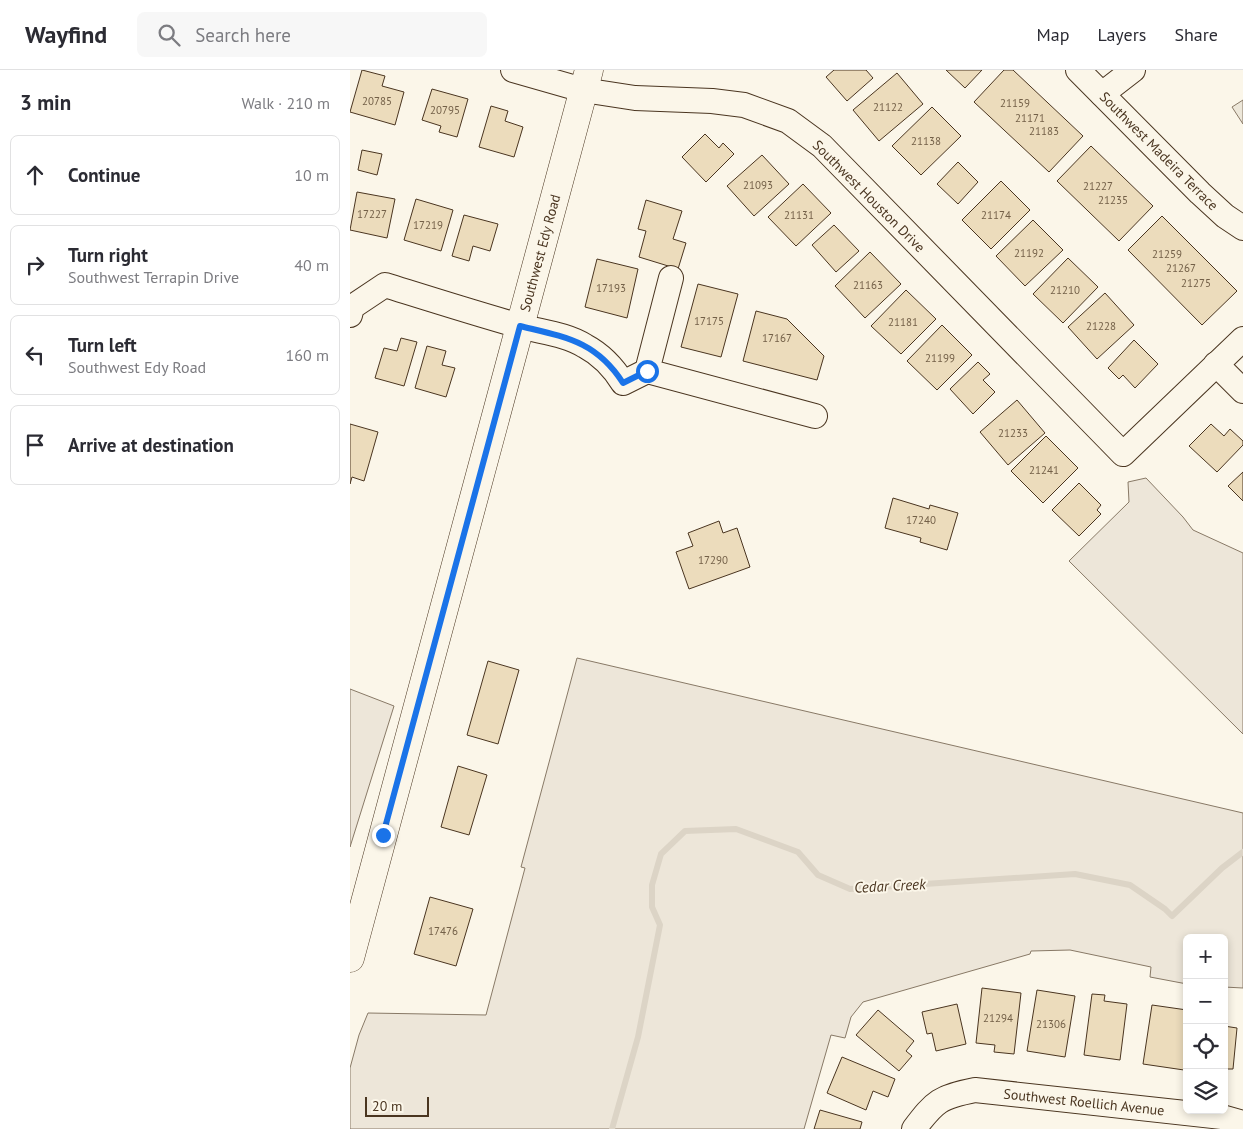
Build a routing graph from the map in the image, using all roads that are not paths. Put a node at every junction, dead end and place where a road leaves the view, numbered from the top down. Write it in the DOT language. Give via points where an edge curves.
graph roads {
  1 [pos="512,70"];
  2 [pos="1078,70"];
  3 [pos="1133,70"];
  4 [pos="586,80"];
  5 [pos="1102,94"];
  6 [pos="1243,228"];
  7 [pos="671,278"];
  8 [pos="350,315"];
  9 [pos="520,326"];
  10 [pos="1243,339"];
  11 [pos="1216,364"];
  12 [pos="647,371"];
  13 [pos="1243,391"];
  14 [pos="815,416"];
  15 [pos="350,958"];
  16 [pos="1243,1123"];
  17 [pos="914,1129"];
  1 -- 4 [label="street, Southwest Houston Drive"];
  2 -- 5 [label="street, Southwest Madeira Terrace"];
  3 -- 5 [label="street"];
  4 -- 9 [label="main road, Southwest Edy Road"];
  4 -- 11 [label="street, Southwest Houston Drive" via="636,98 744,105 788,121 822,146 1124,454"];
  5 -- 6 [label="street, Southwest Madeira Terrace" via="1200,193"];
  7 -- 12 [label="street"];
  8 -- 9 [label="street" via="352,307 385,285"];
  9 -- 12 [label="street" via="584,345 605,359 623,383"];
  9 -- 15 [label="main road, Southwest Edy Road"];
  10 -- 11 [label="street"];
  11 -- 13 [label="street"];
  12 -- 14 [label="street"];
  16 -- 17 [label="street, Southwest Roellich Avenue" via="1222,1117 975,1090 949,1095 929,1108"];
}
